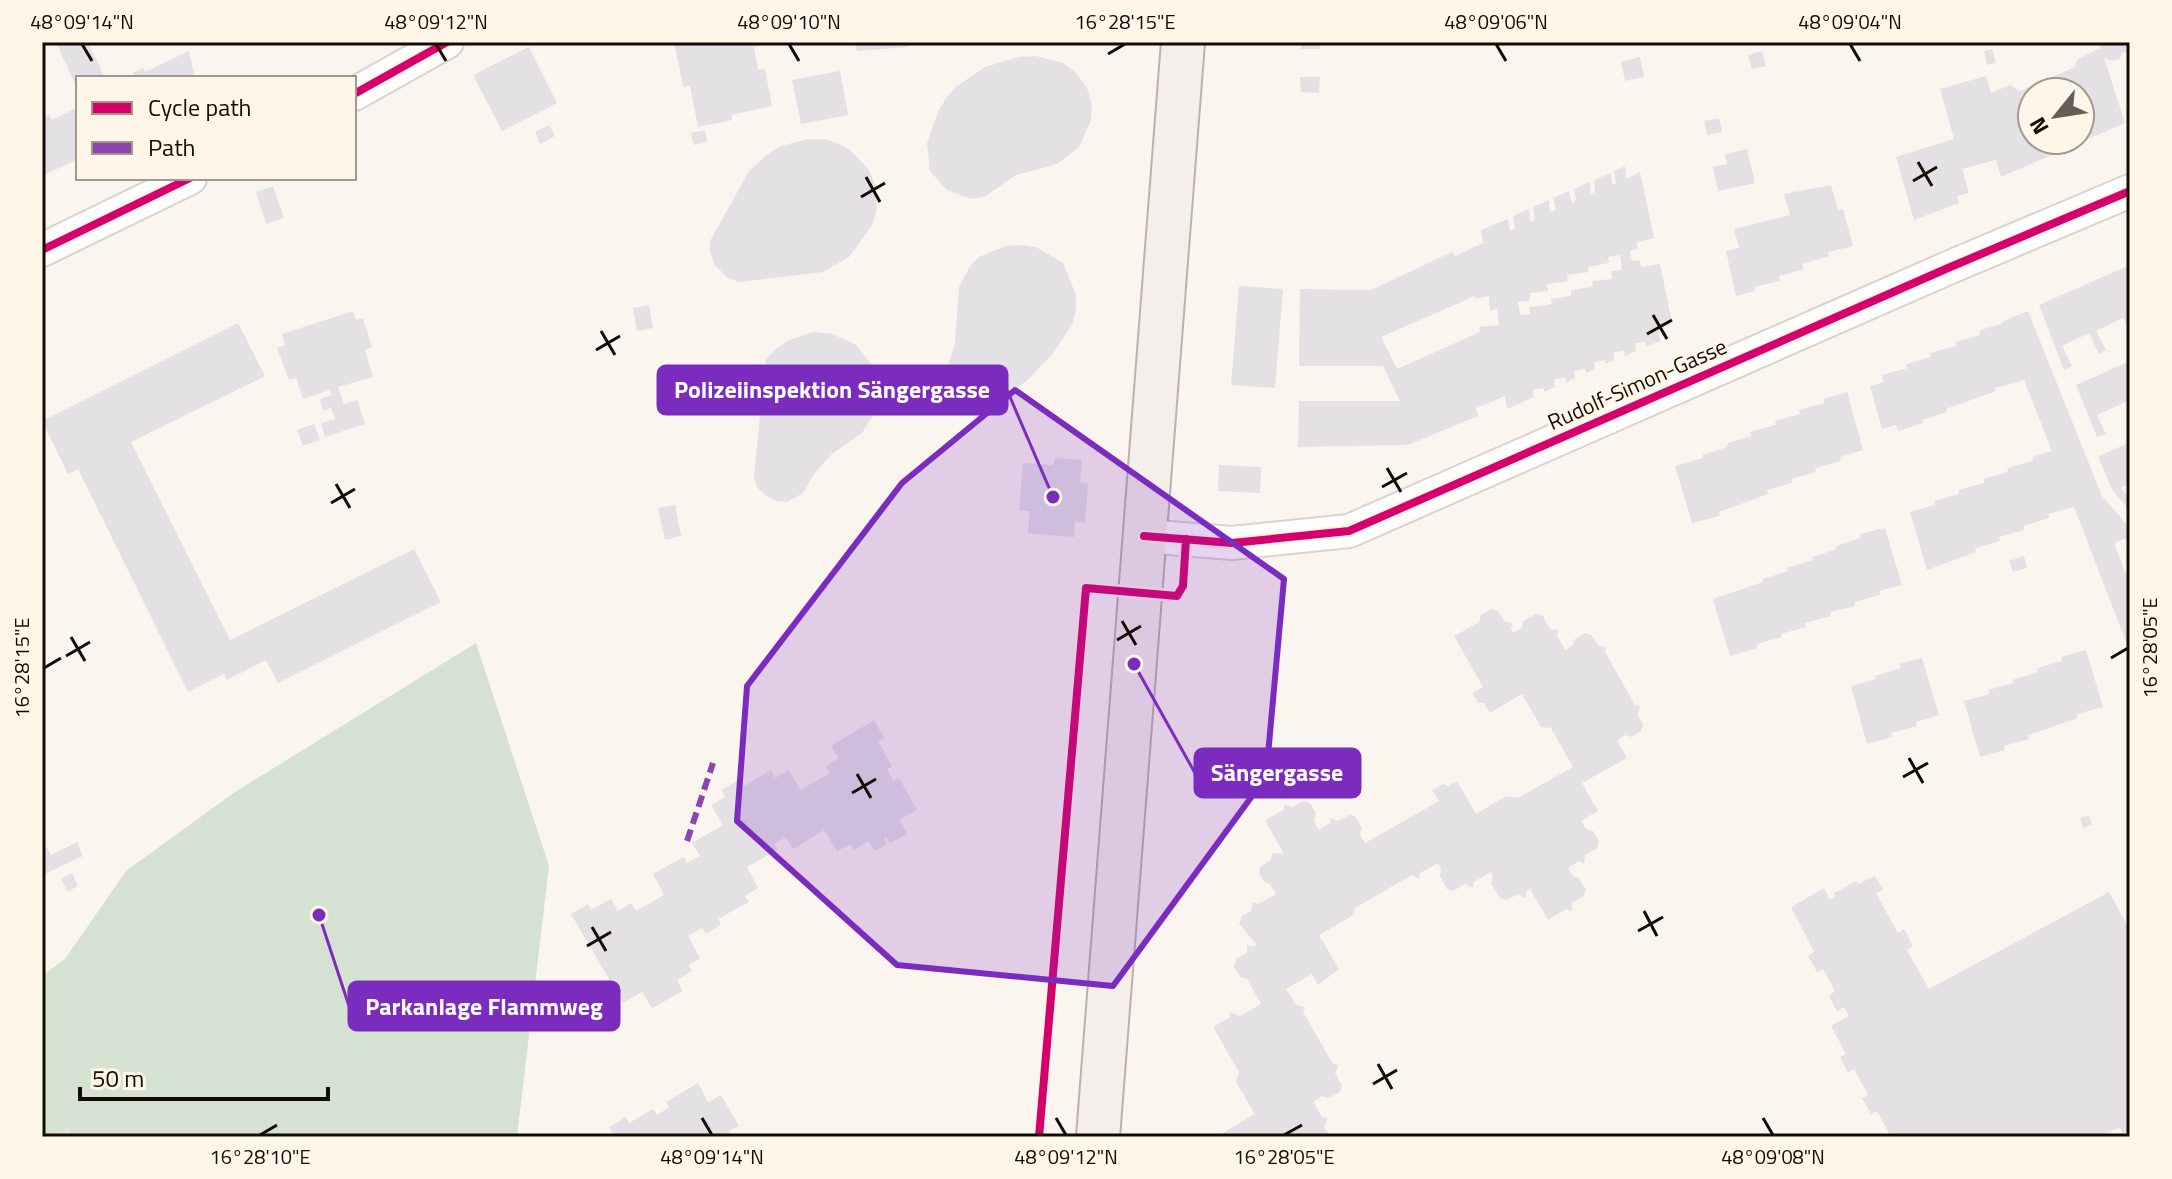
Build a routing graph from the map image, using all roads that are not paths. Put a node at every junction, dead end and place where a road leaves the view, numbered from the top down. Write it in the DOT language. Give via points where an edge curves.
graph roads {
  1 [pos="1183,42"];
  2 [pos="443,44"];
  3 [pos="356,93"];
  4 [pos="186,180"];
  5 [pos="2130,191"];
  6 [pos="42,250"];
  7 [pos="1144,536"];
  8 [pos="1098,1137"];
  1 -- 7 [label="main road"];
  2 -- 3 [label="street"];
  4 -- 6 [label="street"];
  5 -- 7 [label="street, Rudolf-Simon-Gasse" via="1349,531 1232,543"];
  7 -- 8 [label="main road"];
}
